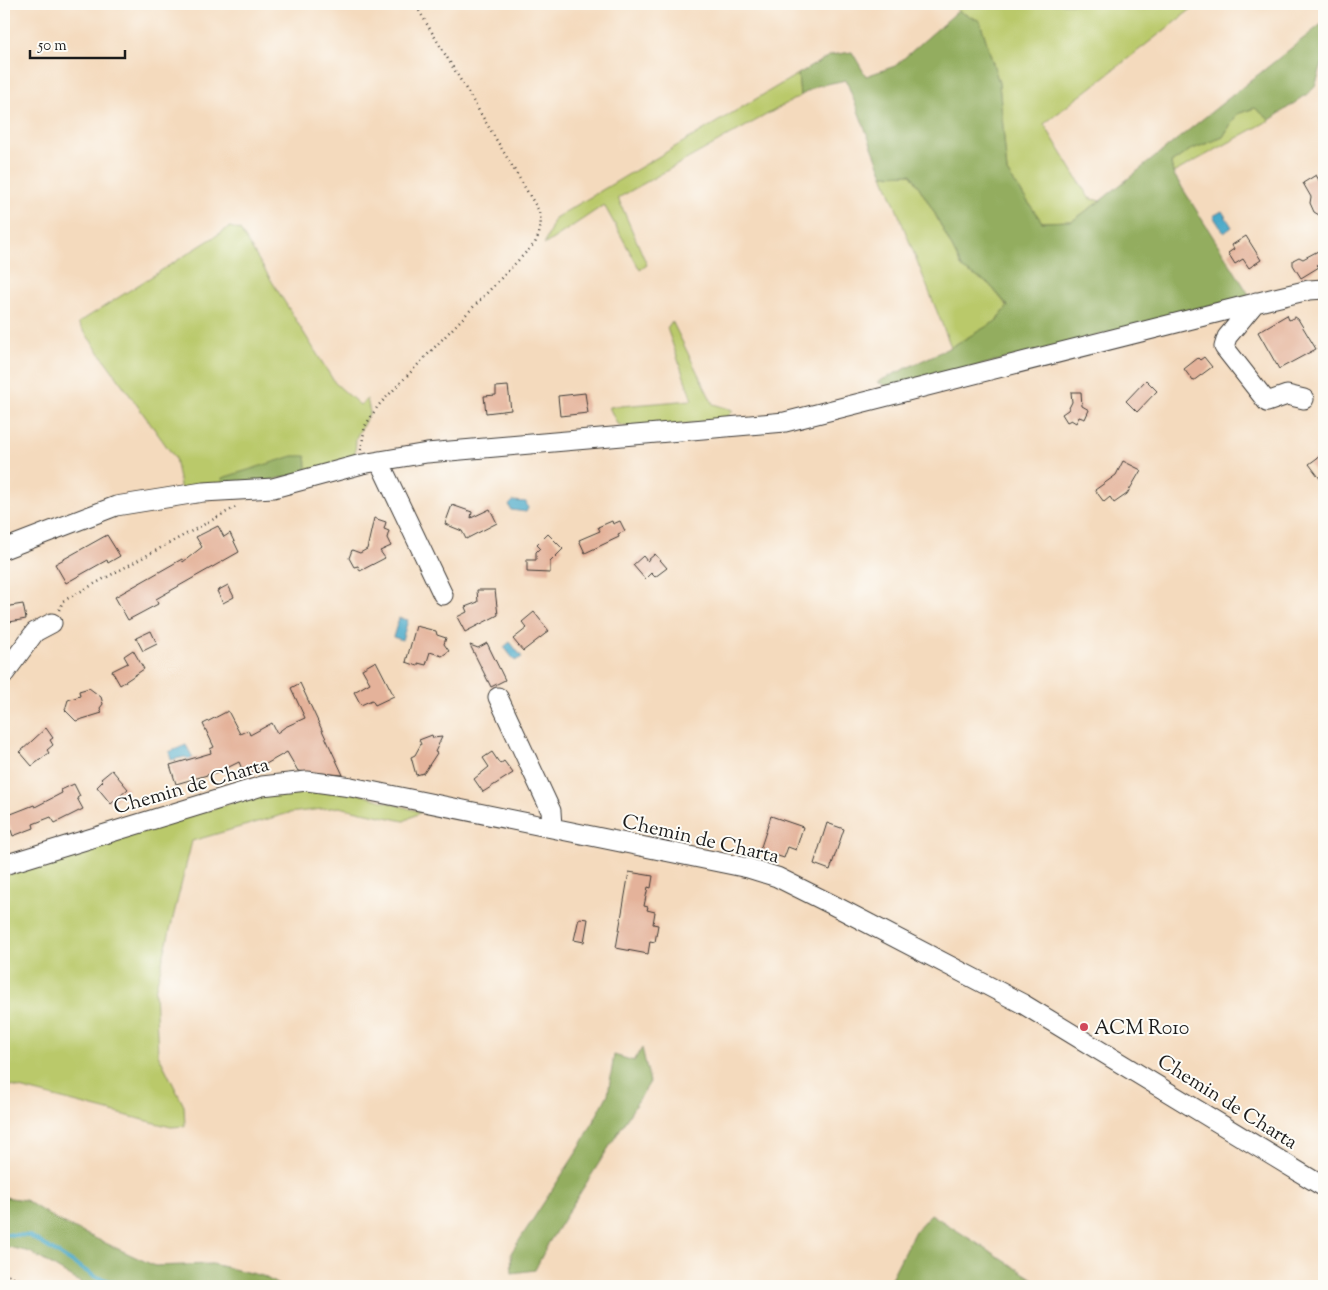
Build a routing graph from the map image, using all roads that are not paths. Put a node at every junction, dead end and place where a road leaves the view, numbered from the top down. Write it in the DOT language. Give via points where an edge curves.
graph roads {
  1 [pos="1324,290"];
  2 [pos="1256,302"];
  3 [pos="1304,399"];
  4 [pos="370,462"];
  5 [pos="4,549"];
  6 [pos="443,595"];
  7 [pos="52,623"];
  8 [pos="4,674"];
  9 [pos="498,697"];
  10 [pos="552,827"];
  11 [pos="4,865"];
  12 [pos="1324,1187"];
  1 -- 2 [label="street" via="1309,290"];
  2 -- 3 [label="street" via="1227,337 1224,347 1267,402 1287,395"];
  2 -- 4 [label="street" via="784,422 427,453"];
  4 -- 5 [label="street" via="273,488 203,492 116,506"];
  4 -- 6 [label="street"];
  7 -- 8 [label="street" via="35,632"];
  9 -- 10 [label="street" via="551,811"];
  10 -- 11 [label="street, Chemin de Charta" via="351,787 292,781 262,786"];
  10 -- 12 [label="street, Chemin de Charta" via="727,863 777,877 1031,1008"];
}
